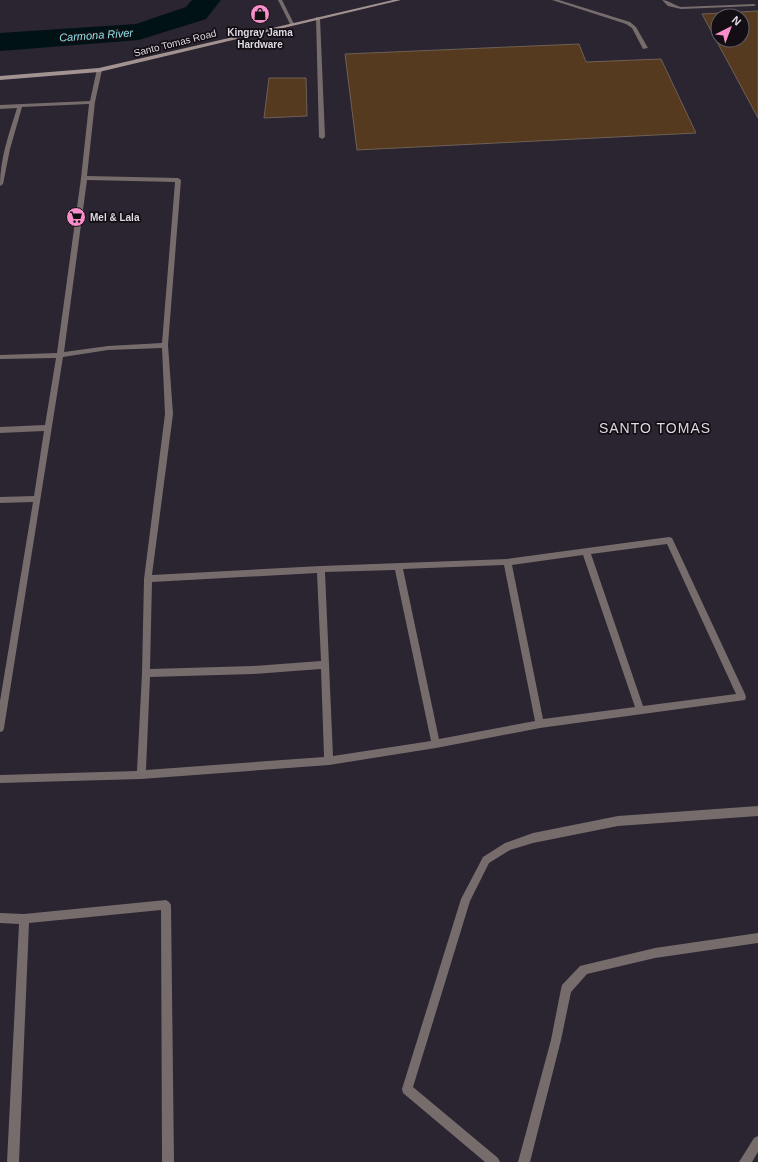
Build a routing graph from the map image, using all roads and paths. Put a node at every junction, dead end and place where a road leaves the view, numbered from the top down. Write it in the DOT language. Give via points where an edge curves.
graph roads {
  1 [pos="280,0"];
  2 [pos="399,0"];
  3 [pos="554,0"];
  4 [pos="664,0"];
  5 [pos="381,2"];
  6 [pos="754,5"];
  7 [pos="318,18"];
  8 [pos="292,24"];
  9 [pos="645,48"];
  10 [pos="99,70"];
  11 [pos="0,78"];
  12 [pos="92,102"];
  13 [pos="20,106"];
  14 [pos="0,107"];
  15 [pos="322,137"];
  16 [pos="0,149"];
  17 [pos="8,149"];
  18 [pos="84,178"];
  19 [pos="0,184"];
  20 [pos="165,345"];
  21 [pos="60,355"];
  22 [pos="0,357"];
  23 [pos="48,428"];
  24 [pos="0,430"];
  25 [pos="36,499"];
  26 [pos="0,500"];
  27 [pos="586,552"];
  28 [pos="507,562"];
  29 [pos="398,566"];
  30 [pos="321,569"];
  31 [pos="148,579"];
  32 [pos="324,665"];
  33 [pos="146,673"];
  34 [pos="640,710"];
  35 [pos="540,724"];
  36 [pos="0,728"];
  37 [pos="436,744"];
  38 [pos="329,760"];
  39 [pos="141,775"];
  40 [pos="0,779"];
  41 [pos="758,811"];
  42 [pos="0,918"];
  43 [pos="24,919"];
  44 [pos="758,938"];
  45 [pos="758,1142"];
  46 [pos="13,1162"];
  47 [pos="168,1162"];
  48 [pos="494,1162"];
  49 [pos="524,1162"];
  50 [pos="745,1162"];
  1 -- 8 [label="street"];
  2 -- 5 [label="street, Santo Tomas Road"];
  3 -- 9 [label="street" via="634,26"];
  4 -- 6 [label="street" via="681,8"];
  5 -- 7 [label="street, Santo Tomas Road"];
  7 -- 8 [label="street, Santo Tomas Road"];
  7 -- 15 [label="street"];
  8 -- 10 [label="street, Santo Tomas Road"];
  10 -- 11 [label="street, Santo Tomas Road"];
  10 -- 12 [label="street"];
  12 -- 13 [label="street"];
  12 -- 18 [label="street"];
  13 -- 14 [label="street"];
  13 -- 17 [label="street"];
  16 -- 17 [label="street"];
  17 -- 19 [label="street"];
  18 -- 20 [label="street" via="178,180"];
  18 -- 21 [label="street"];
  20 -- 21 [label="street"];
  20 -- 31 [label="street" via="169,414"];
  21 -- 22 [label="street"];
  21 -- 23 [label="street"];
  23 -- 24 [label="street"];
  23 -- 25 [label="street"];
  25 -- 26 [label="street"];
  25 -- 36 [label="street"];
  27 -- 28 [label="street"];
  27 -- 34 [label="street"];
  27 -- 34 [label="street" via="669,540 742,697"];
  28 -- 29 [label="street"];
  28 -- 35 [label="street"];
  29 -- 30 [label="street"];
  29 -- 37 [label="street"];
  30 -- 31 [label="street"];
  30 -- 32 [label="street"];
  31 -- 33 [label="street"];
  32 -- 33 [label="street"];
  32 -- 38 [label="street"];
  33 -- 39 [label="street"];
  34 -- 35 [label="street"];
  35 -- 37 [label="street"];
  37 -- 38 [label="street"];
  38 -- 39 [label="street"];
  39 -- 40 [label="street"];
  41 -- 48 [label="street" via="618,821 533,838 508,846 486,860 466,899 407,1089"];
  42 -- 43 [label="street"];
  43 -- 46 [label="street"];
  43 -- 47 [label="street" via="166,904"];
  44 -- 49 [label="street" via="655,953 584,970 566,989 556,1040"];
  45 -- 50 [label="street"];
}
